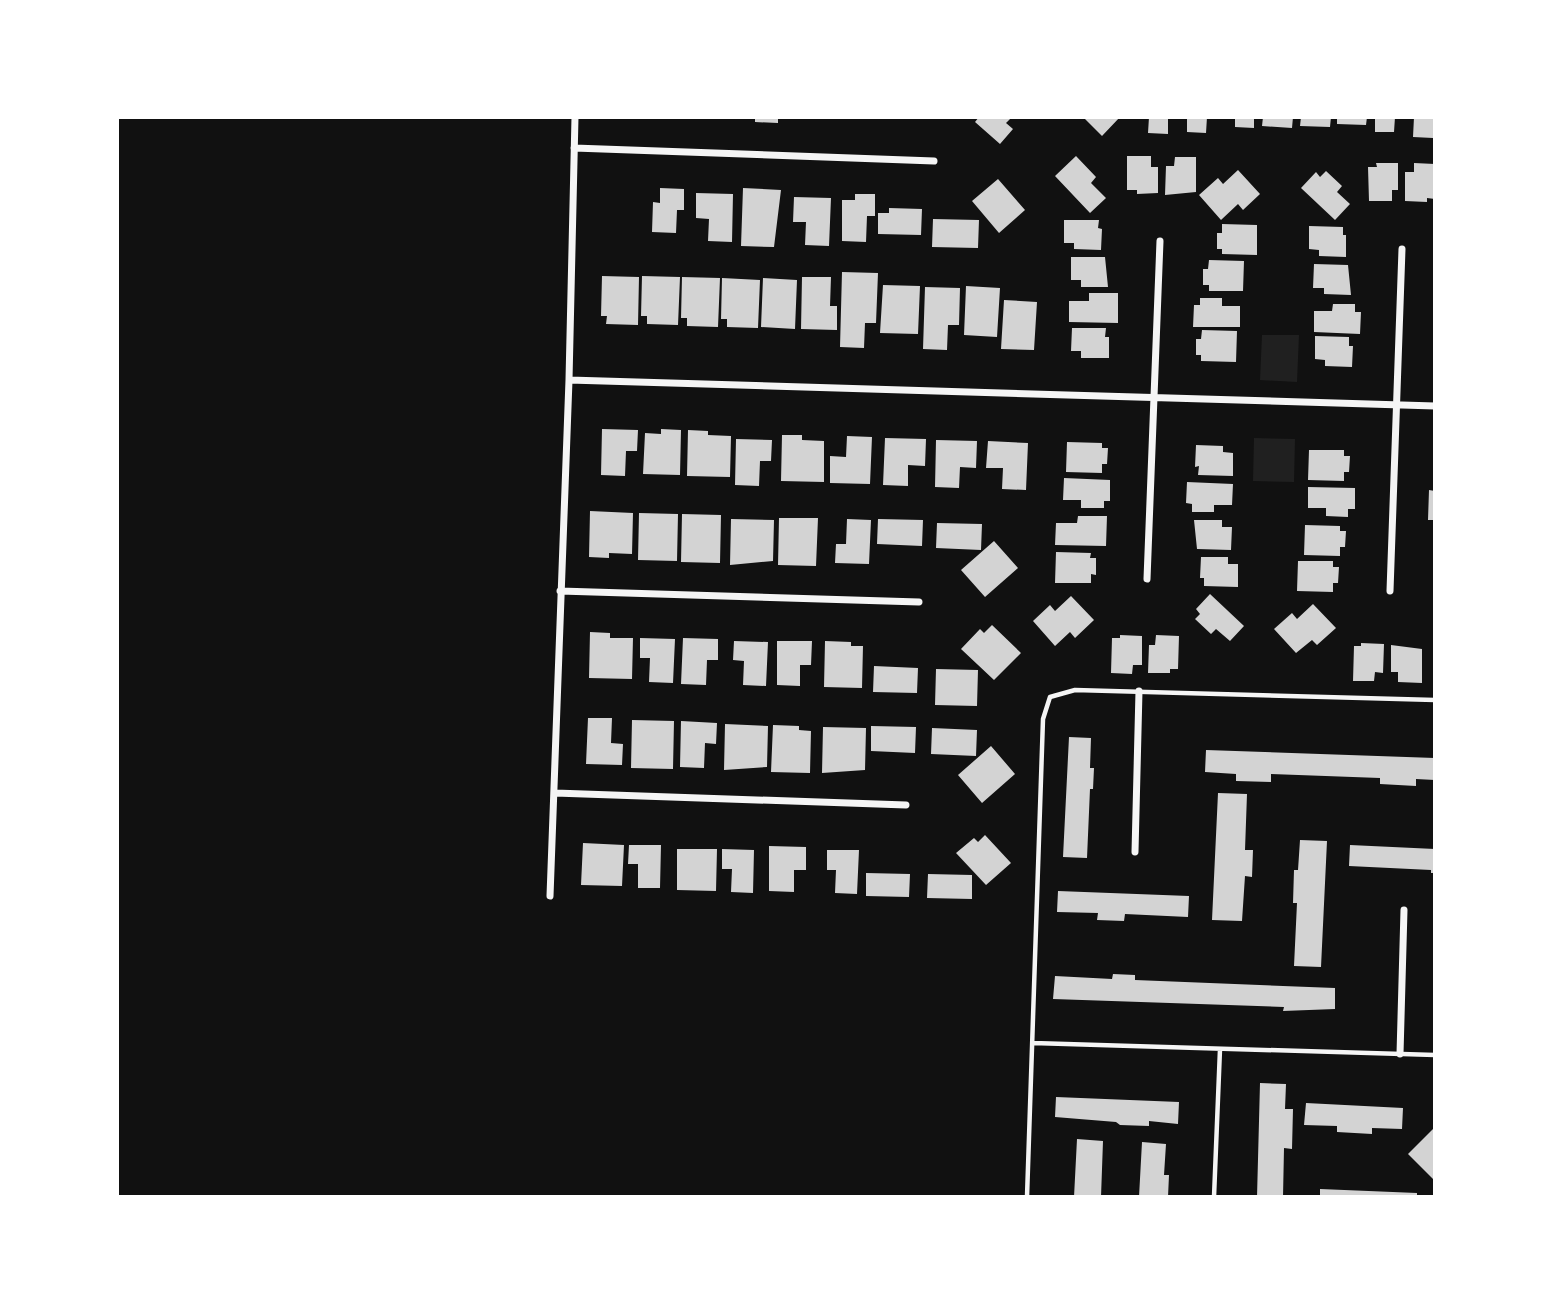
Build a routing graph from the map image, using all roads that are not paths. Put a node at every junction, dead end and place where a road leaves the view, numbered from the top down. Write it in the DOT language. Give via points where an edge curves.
graph roads {
  1 [pos="575,117"];
  2 [pos="574,148"];
  3 [pos="934,161"];
  4 [pos="1160,241"];
  5 [pos="1402,249"];
  6 [pos="569,380"];
  7 [pos="1154,398"];
  8 [pos="1396,405"];
  9 [pos="1435,406"];
  10 [pos="1147,579"];
  11 [pos="560,591"];
  12 [pos="1390,591"];
  13 [pos="919,602"];
  14 [pos="1139,691"];
  15 [pos="1435,700"];
  16 [pos="555,793"];
  17 [pos="906,805"];
  18 [pos="1135,852"];
  19 [pos="550,896"];
  20 [pos="1404,910"];
  21 [pos="1032,1043"];
  22 [pos="1220,1049"];
  23 [pos="1400,1054"];
  24 [pos="1435,1055"];
  25 [pos="1027,1197"];
  26 [pos="1214,1197"];
  1 -- 2 [label="street"];
  2 -- 3 [label="street"];
  2 -- 6 [label="street"];
  4 -- 7 [label="street"];
  5 -- 8 [label="street"];
  6 -- 7 [label="street"];
  6 -- 11 [label="street"];
  7 -- 8 [label="street"];
  7 -- 10 [label="street"];
  8 -- 9 [label="street"];
  8 -- 12 [label="street"];
  11 -- 13 [label="street"];
  11 -- 16 [label="street"];
  14 -- 15 [label="lane"];
  14 -- 18 [label="street"];
  14 -- 21 [label="lane" via="1075,690 1050,697 1043,719"];
  16 -- 17 [label="street"];
  16 -- 19 [label="street"];
  20 -- 23 [label="street"];
  21 -- 22 [label="lane"];
  21 -- 25 [label="lane"];
  22 -- 23 [label="lane"];
  22 -- 26 [label="lane"];
  23 -- 24 [label="lane"];
}
